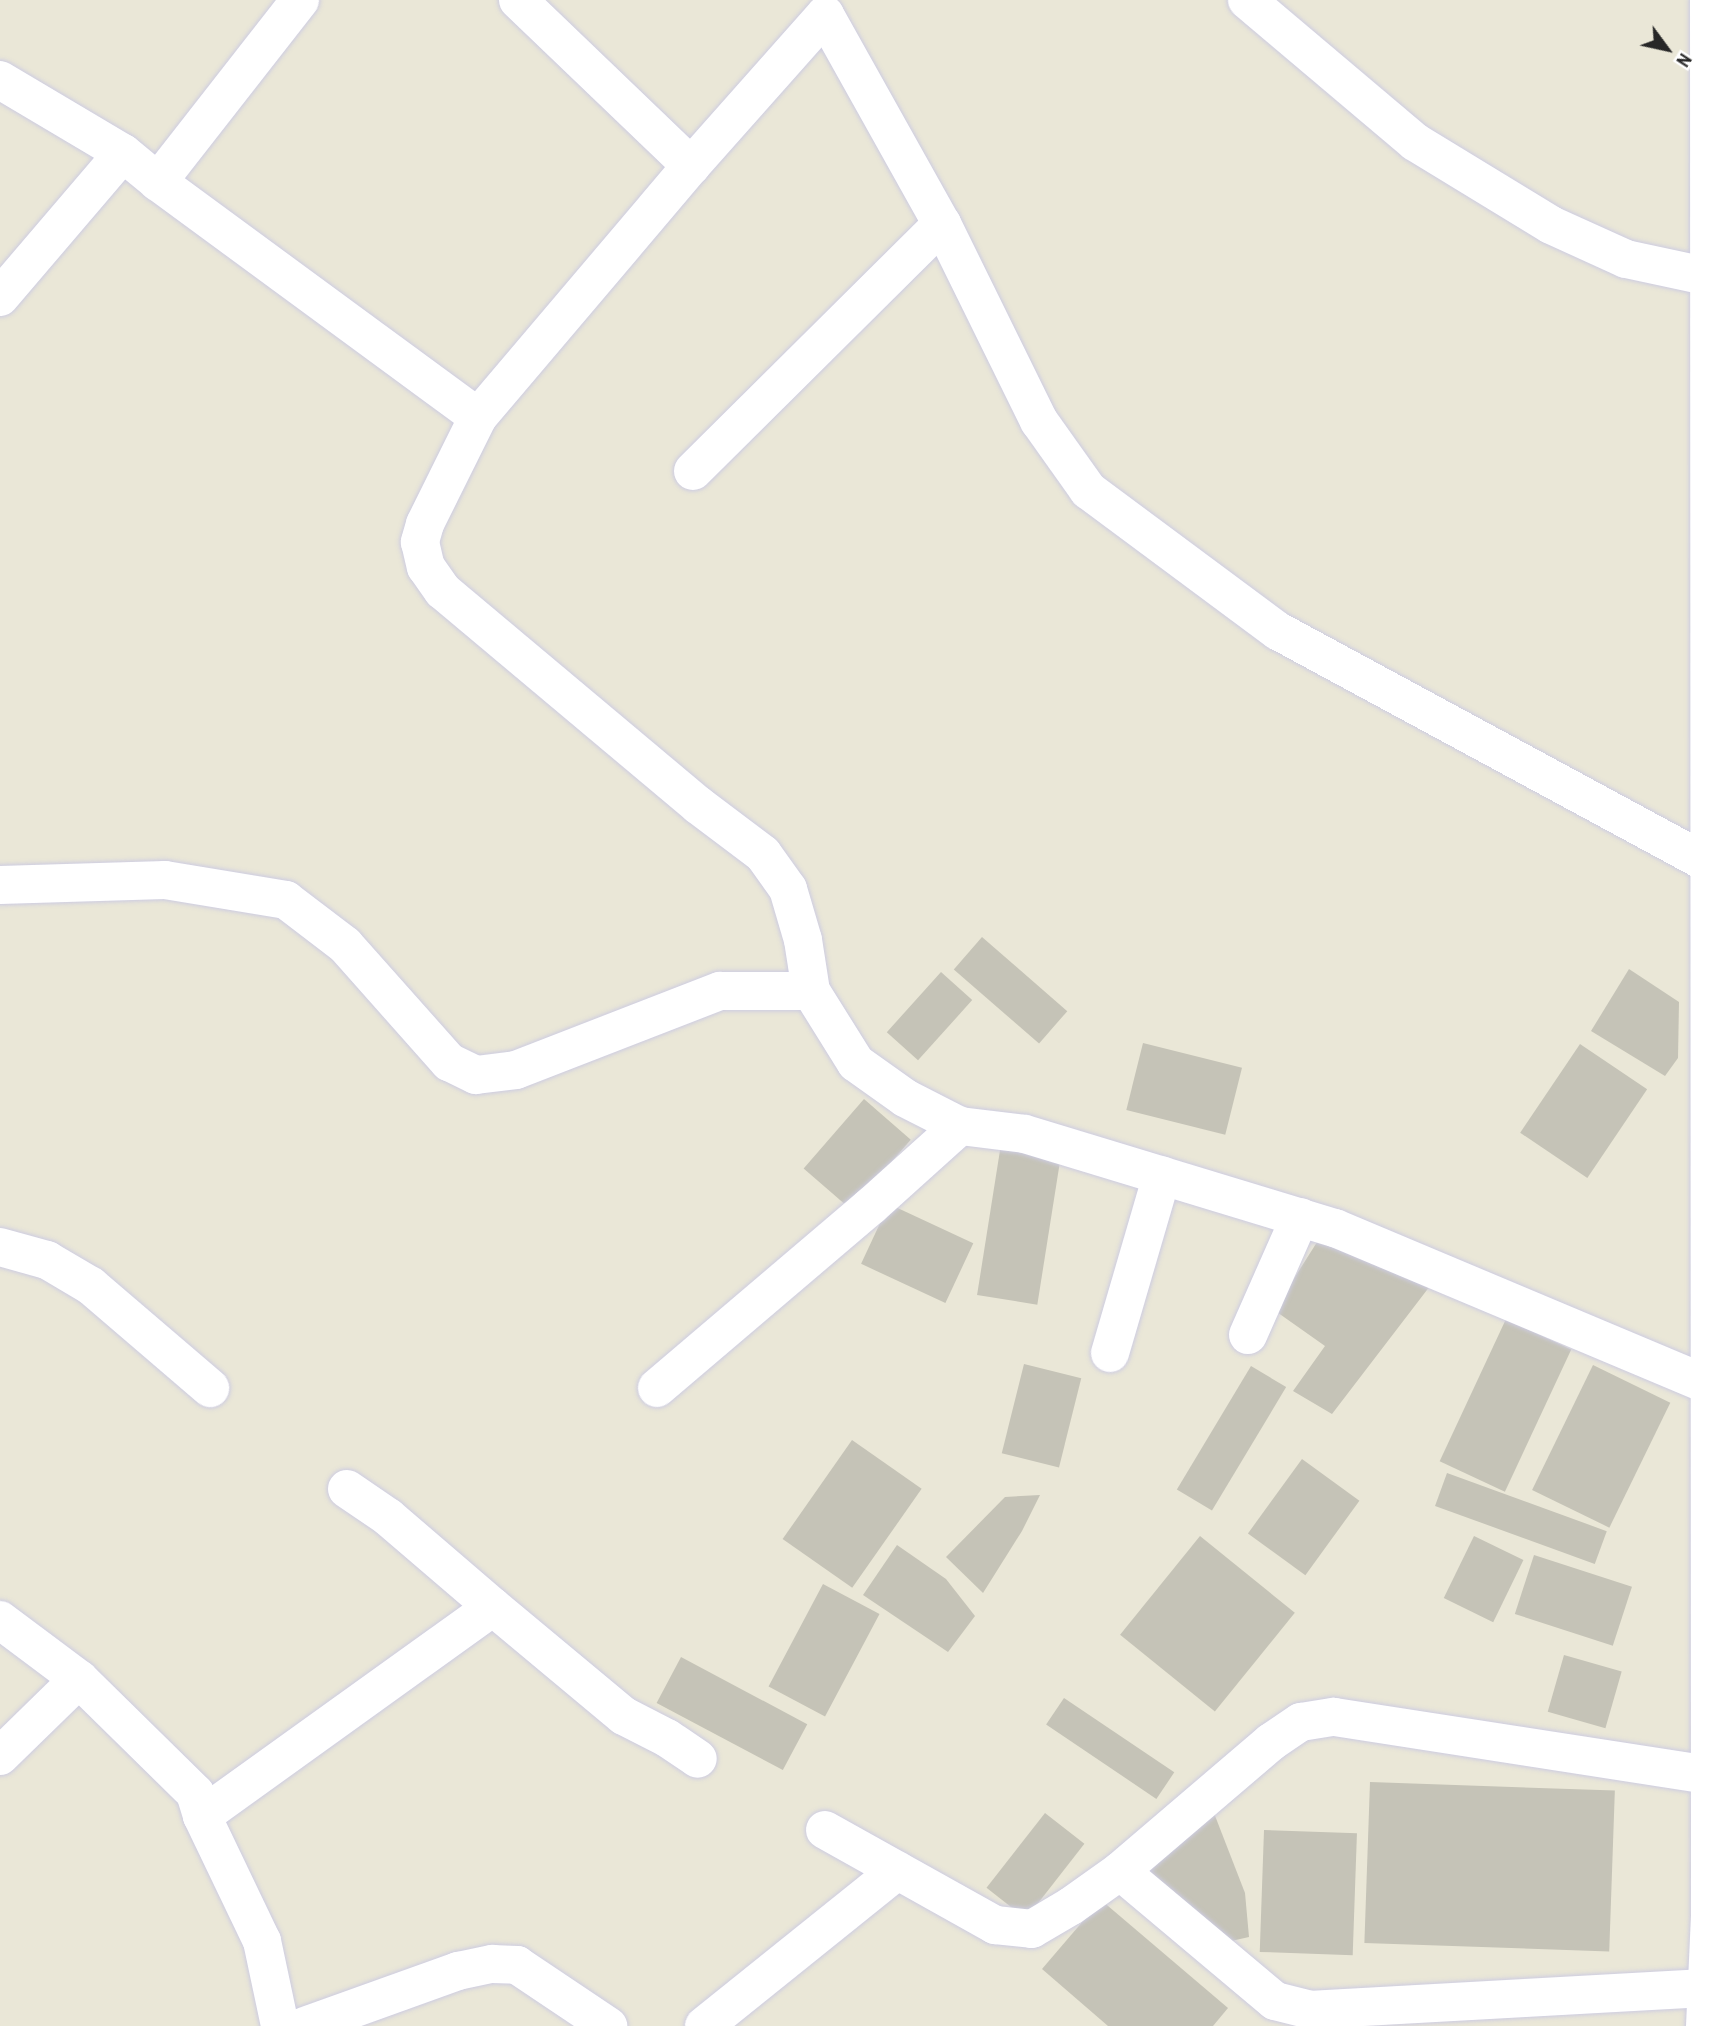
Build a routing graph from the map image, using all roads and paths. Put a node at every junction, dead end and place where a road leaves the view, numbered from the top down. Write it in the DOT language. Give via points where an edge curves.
graph roads {
  1 [pos="300,0"];
  2 [pos="518,0"];
  3 [pos="1247,0"];
  4 [pos="1709,0"];
  5 [pos="835,8"];
  6 [pos="0,80"];
  7 [pos="123,153"];
  8 [pos="691,166"];
  9 [pos="158,181"];
  10 [pos="942,224"];
  11 [pos="1710,277"];
  12 [pos="0,297"];
  13 [pos="478,417"];
  14 [pos="693,471"];
  15 [pos="1710,865"];
  16 [pos="0,885"];
  17 [pos="811,992"];
  18 [pos="960,1126"];
  19 [pos="1162,1175"];
  20 [pos="1300,1217"];
  21 [pos="0,1247"];
  22 [pos="1248,1335"];
  23 [pos="1110,1353"];
  24 [pos="1710,1386"];
  25 [pos="210,1388"];
  26 [pos="657,1388"];
  27 [pos="347,1489"];
  28 [pos="493,1607"];
  29 [pos="0,1620"];
  30 [pos="79,1679"];
  31 [pos="0,1756"];
  32 [pos="698,1759"];
  33 [pos="1709,1775"];
  34 [pos="202,1816"];
  35 [pos="825,1830"];
  36 [pos="897,1871"];
  37 [pos="1119,1871"];
  38 [pos="1708,1988"];
  39 [pos="280,2026"];
  40 [pos="305,2026"];
  41 [pos="608,2026"];
  42 [pos="704,2026"];
  43 [pos="1705,2026"];
  1 -- 9 [label="street"];
  2 -- 8 [label="street"];
  3 -- 11 [label="street" via="1415,142 1552,225 1626,258"];
  4 -- 11 [label="street"];
  5 -- 8 [label="street"];
  5 -- 10 [label="street"];
  6 -- 7 [label="street"];
  7 -- 9 [label="street"];
  7 -- 12 [label="street"];
  8 -- 13 [label="street"];
  9 -- 13 [label="street"];
  10 -- 14 [label="street"];
  10 -- 15 [label="street" via="1039,421 1088,491 1278,631"];
  11 -- 15 [label="street"];
  13 -- 17 [label="street" via="425,524 420,542 426,567 443,591 763,854 788,889 803,940"];
  15 -- 24 [label="street"];
  16 -- 17 [label="street" via="165,880 286,900 345,944 449,1062 476,1075 516,1070 720,991"];
  17 -- 18 [label="street" via="856,1063 905,1098"];
  18 -- 19 [label="street" via="1025,1134"];
  18 -- 26 [label="street"];
  19 -- 20 [label="street"];
  19 -- 23 [label="street"];
  20 -- 22 [label="street"];
  20 -- 24 [label="street" via="1443,1272"];
  21 -- 25 [label="street" via="47,1261 91,1286"];
  24 -- 33 [label="street"];
  27 -- 28 [label="street" via="388,1517"];
  28 -- 32 [label="street" via="624,1716"];
  28 -- 34 [label="street"];
  29 -- 30 [label="street"];
  30 -- 31 [label="street"];
  30 -- 34 [label="street" via="195,1793"];
  33 -- 37 [label="street" via="1334,1717 1301,1722 1271,1742"];
  33 -- 38 [label="street"];
  34 -- 39 [label="street" via="262,1941"];
  35 -- 36 [label="street"];
  36 -- 37 [label="street" via="995,1925 1032,1929"];
  36 -- 42 [label="street"];
  37 -- 38 [label="street" via="1275,2001 1310,2010"];
  38 -- 43 [label="street"];
  40 -- 41 [label="street" via="458,1971 492,1964 517,1965"];
}
